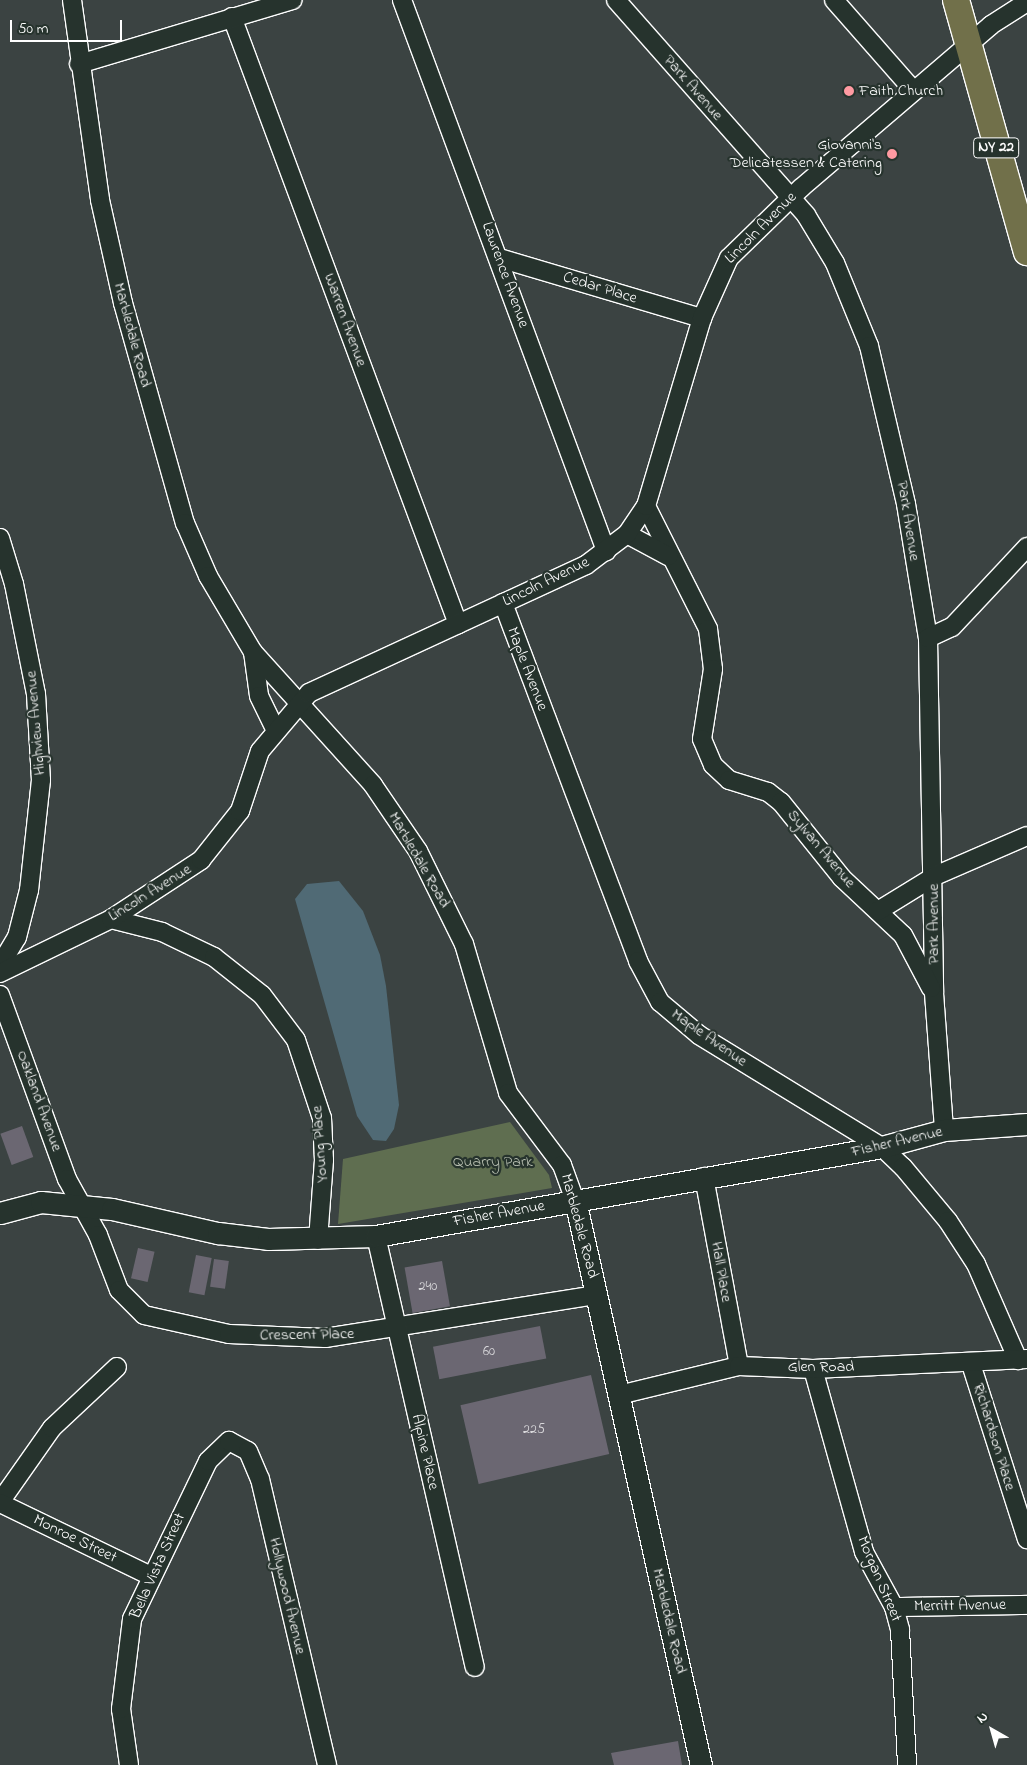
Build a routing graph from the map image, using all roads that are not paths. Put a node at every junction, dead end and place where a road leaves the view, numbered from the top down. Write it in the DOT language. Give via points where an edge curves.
graph roads {
  1 [pos="72,0"];
  2 [pos="293,0"];
  3 [pos="402,0"];
  4 [pos="616,0"];
  5 [pos="834,0"];
  6 [pos="956,0"];
  7 [pos="1027,2"];
  8 [pos="232,17"];
  9 [pos="968,44"];
  10 [pos="80,64"];
  11 [pos="914,91"];
  12 [pos="790,199"];
  13 [pos="1027,252"];
  14 [pos="499,258"];
  15 [pos="702,318"];
  16 [pos="646,506"];
  17 [pos="628,534"];
  18 [pos="0,538"];
  19 [pos="1027,547"];
  20 [pos="606,551"];
  21 [pos="668,556"];
  22 [pos="502,603"];
  23 [pos="458,624"];
  24 [pos="928,638"];
  25 [pos="253,652"];
  26 [pos="296,704"];
  27 [pos="275,729"];
  28 [pos="1027,836"];
  29 [pos="935,876"];
  30 [pos="878,911"];
  31 [pos="111,919"];
  32 [pos="0,965"];
  33 [pos="0,973"];
  34 [pos="934,993"];
  35 [pos="0,995"];
  36 [pos="1027,1124"];
  37 [pos="944,1130"];
  38 [pos="882,1147"];
  39 [pos="704,1177"];
  40 [pos="575,1200"];
  41 [pos="82,1206"];
  42 [pos="0,1213"];
  43 [pos="376,1236"];
  44 [pos="318,1240"];
  45 [pos="597,1295"];
  46 [pos="396,1330"];
  47 [pos="1022,1360"];
  48 [pos="971,1364"];
  49 [pos="739,1366"];
  50 [pos="117,1367"];
  51 [pos="812,1369"];
  52 [pos="619,1395"];
  53 [pos="229,1441"];
  54 [pos="0,1503"];
  55 [pos="1027,1539"];
  56 [pos="149,1575"];
  57 [pos="1027,1605"];
  58 [pos="894,1607"];
  59 [pos="475,1667"];
  60 [pos="129,1765"];
  61 [pos="327,1765"];
  62 [pos="701,1765"];
  63 [pos="907,1765"];
  1 -- 10 [label="street, Marbledale Road"];
  2 -- 8 [label="street"];
  3 -- 14 [label="street, Lawrence Avenue"];
  4 -- 12 [label="street, Park Avenue"];
  5 -- 11 [label="street"];
  6 -- 9 [label="main road, NY 22"];
  7 -- 9 [label="street, Lincoln Avenue"];
  8 -- 10 [label="street"];
  8 -- 23 [label="street, Warren Avenue"];
  9 -- 11 [label="street, Lincoln Avenue"];
  9 -- 13 [label="main road, NY 22"];
  10 -- 25 [label="street, Marbledale Road" via="110,252 166,458 196,551"];
  11 -- 12 [label="street, Lincoln Avenue"];
  12 -- 15 [label="street, Lincoln Avenue" via="729,258"];
  12 -- 24 [label="street, Park Avenue" via="827,248 869,346 901,478"];
  14 -- 15 [label="street, Cedar Place"];
  14 -- 20 [label="street, Lawrence Avenue"];
  15 -- 16 [label="street, Lincoln Avenue"];
  16 -- 17 [label="street, Lincoln Avenue"];
  16 -- 21 [label="street, Sylvan Avenue"];
  17 -- 20 [label="street, Lincoln Avenue"];
  17 -- 21 [label="street"];
  18 -- 32 [label="street, Highview Avenue" via="34,685 41,780 29,890 17,937"];
  19 -- 24 [label="street" via="952,627"];
  20 -- 22 [label="street, Lincoln Avenue" via="586,565"];
  21 -- 30 [label="street, Sylvan Avenue" via="702,613 713,650 712,686 702,739 712,765 729,780 768,792 781,802 842,878"];
  22 -- 23 [label="street, Lincoln Avenue"];
  22 -- 38 [label="street, Maple Avenue" via="638,961 660,1002 699,1035"];
  23 -- 26 [label="street, Lincoln Avenue" via="309,693"];
  24 -- 29 [label="street, Park Avenue"];
  25 -- 26 [label="street, Marbledale Road"];
  25 -- 27 [label="street, Marbledale Road" via="259,696"];
  26 -- 27 [label="street, Lincoln Avenue"];
  26 -- 40 [label="street, Marbledale Road" via="356,764 418,851 464,944 508,1093 562,1165"];
  27 -- 31 [label="street, Lincoln Avenue" via="260,751 240,811 220,840 178,878"];
  28 -- 29 [label="street"];
  29 -- 30 [label="street"];
  29 -- 34 [label="street, Park Avenue"];
  30 -- 34 [label="street, Sylvan Avenue" via="903,935"];
  31 -- 33 [label="street, Lincoln Avenue"];
  31 -- 44 [label="street, Young Place" via="162,932 214,957 262,995 296,1040 322,1118 324,1160"];
  34 -- 37 [label="street, Park Avenue"];
  35 -- 41 [label="street, Oakland Avenue" via="67,1179"];
  36 -- 37 [label="street, Fisher Avenue"];
  37 -- 38 [label="street, Fisher Avenue"];
  38 -- 39 [label="street, Fisher Avenue"];
  38 -- 47 [label="street, Maple Avenue" via="948,1221"];
  39 -- 40 [label="street, Fisher Avenue"];
  39 -- 49 [label="street, Hall Place"];
  40 -- 43 [label="street, Fisher Avenue"];
  40 -- 45 [label="street, Marbledale Road"];
  41 -- 42 [label="street, Fisher Avenue" via="41,1202"];
  41 -- 44 [label="street, Fisher Avenue" via="218,1233"];
  41 -- 46 [label="street, Crescent Place" via="119,1290 144,1315 228,1334 325,1338"];
  43 -- 44 [label="street, Fisher Avenue"];
  43 -- 46 [label="street, Alpine Place"];
  45 -- 46 [label="street, Crescent Place"];
  45 -- 52 [label="street, Marbledale Road"];
  46 -- 59 [label="street, Alpine Place"];
  47 -- 48 [label="street, Glen Road"];
  48 -- 51 [label="street, Glen Road"];
  48 -- 55 [label="street, Richardson Place"];
  49 -- 51 [label="street, Glen Road"];
  49 -- 52 [label="street, Glen Road"];
  50 -- 54 [label="street" via="52,1428"];
  51 -- 58 [label="street, Morgan Street" via="864,1552"];
  52 -- 62 [label="street, Marbledale Road"];
  53 -- 56 [label="street, Bella Vista Street" via="208,1461"];
  53 -- 61 [label="street, Hollywood Avenue" via="248,1451 260,1480"];
  54 -- 56 [label="street, Monroe Street"];
  56 -- 60 [label="street, Bella Vista Street" via="132,1619 124,1664 121,1709"];
  57 -- 58 [label="street, Merritt Avenue"];
  58 -- 63 [label="street, Morgan Street" via="900,1630"];
}
